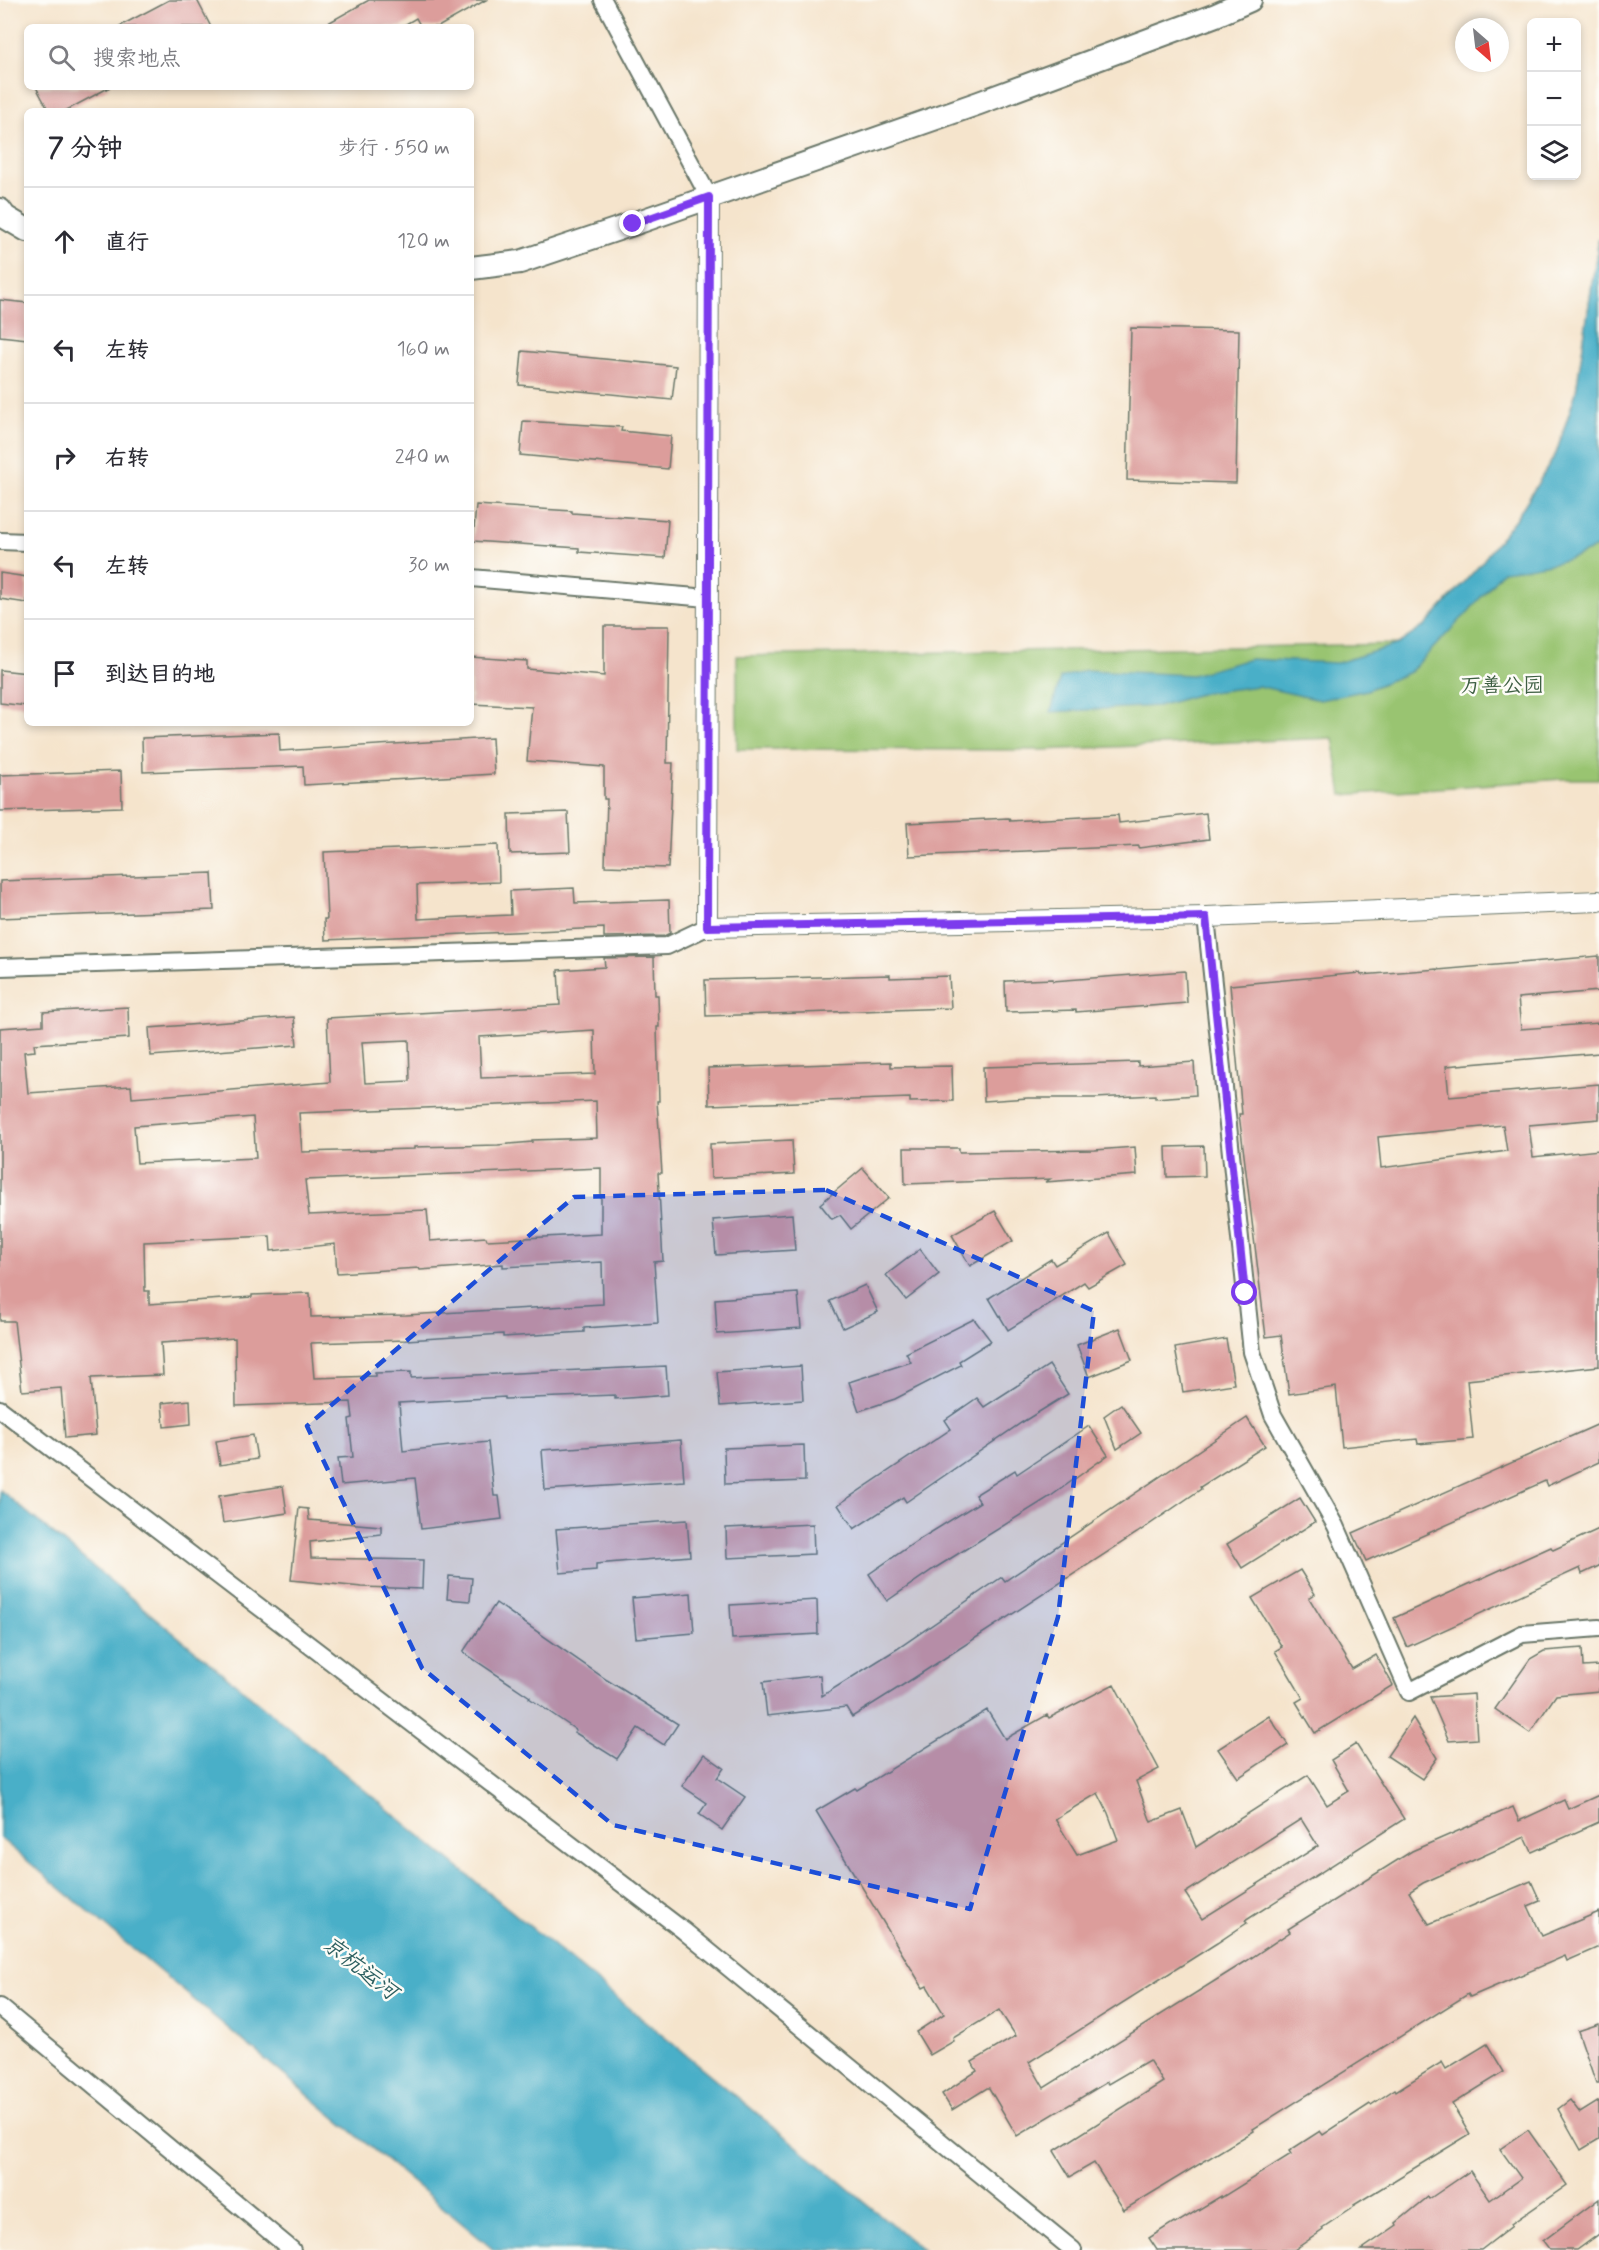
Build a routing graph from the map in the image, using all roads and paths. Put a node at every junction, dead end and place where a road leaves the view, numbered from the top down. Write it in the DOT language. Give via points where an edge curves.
graph roads {
  1 [pos="603,0"];
  2 [pos="1250,0"];
  3 [pos="709,197"];
  4 [pos="0,210"];
  5 [pos="24,228"];
  6 [pos="474,268"];
  7 [pos="0,541"];
  8 [pos="24,542"];
  9 [pos="474,578"];
  10 [pos="708,598"];
  11 [pos="1599,901"];
  12 [pos="1206,917"];
  13 [pos="707,927"];
  14 [pos="0,968"];
  15 [pos="0,1408"];
  16 [pos="1599,1628"];
  17 [pos="0,2007"];
  18 [pos="292,2250"];
  19 [pos="1073,2250"];
  1 -- 3 [label="street"];
  2 -- 3 [label="main road" via="989,99"];
  3 -- 6 [label="main road" via="520,262"];
  3 -- 10 [label="street"];
  4 -- 5 [label="main road"];
  7 -- 8 [label="street"];
  9 -- 10 [label="street"];
  10 -- 13 [label="street"];
  11 -- 12 [label="street"];
  12 -- 13 [label="street"];
  12 -- 16 [label="street" via="1252,1352 1273,1415 1336,1526 1409,1692 1522,1634"];
  13 -- 14 [label="street" via="667,946"];
  15 -- 19 [label="street" via="684,1931"];
  17 -- 18 [label="street"];
}
